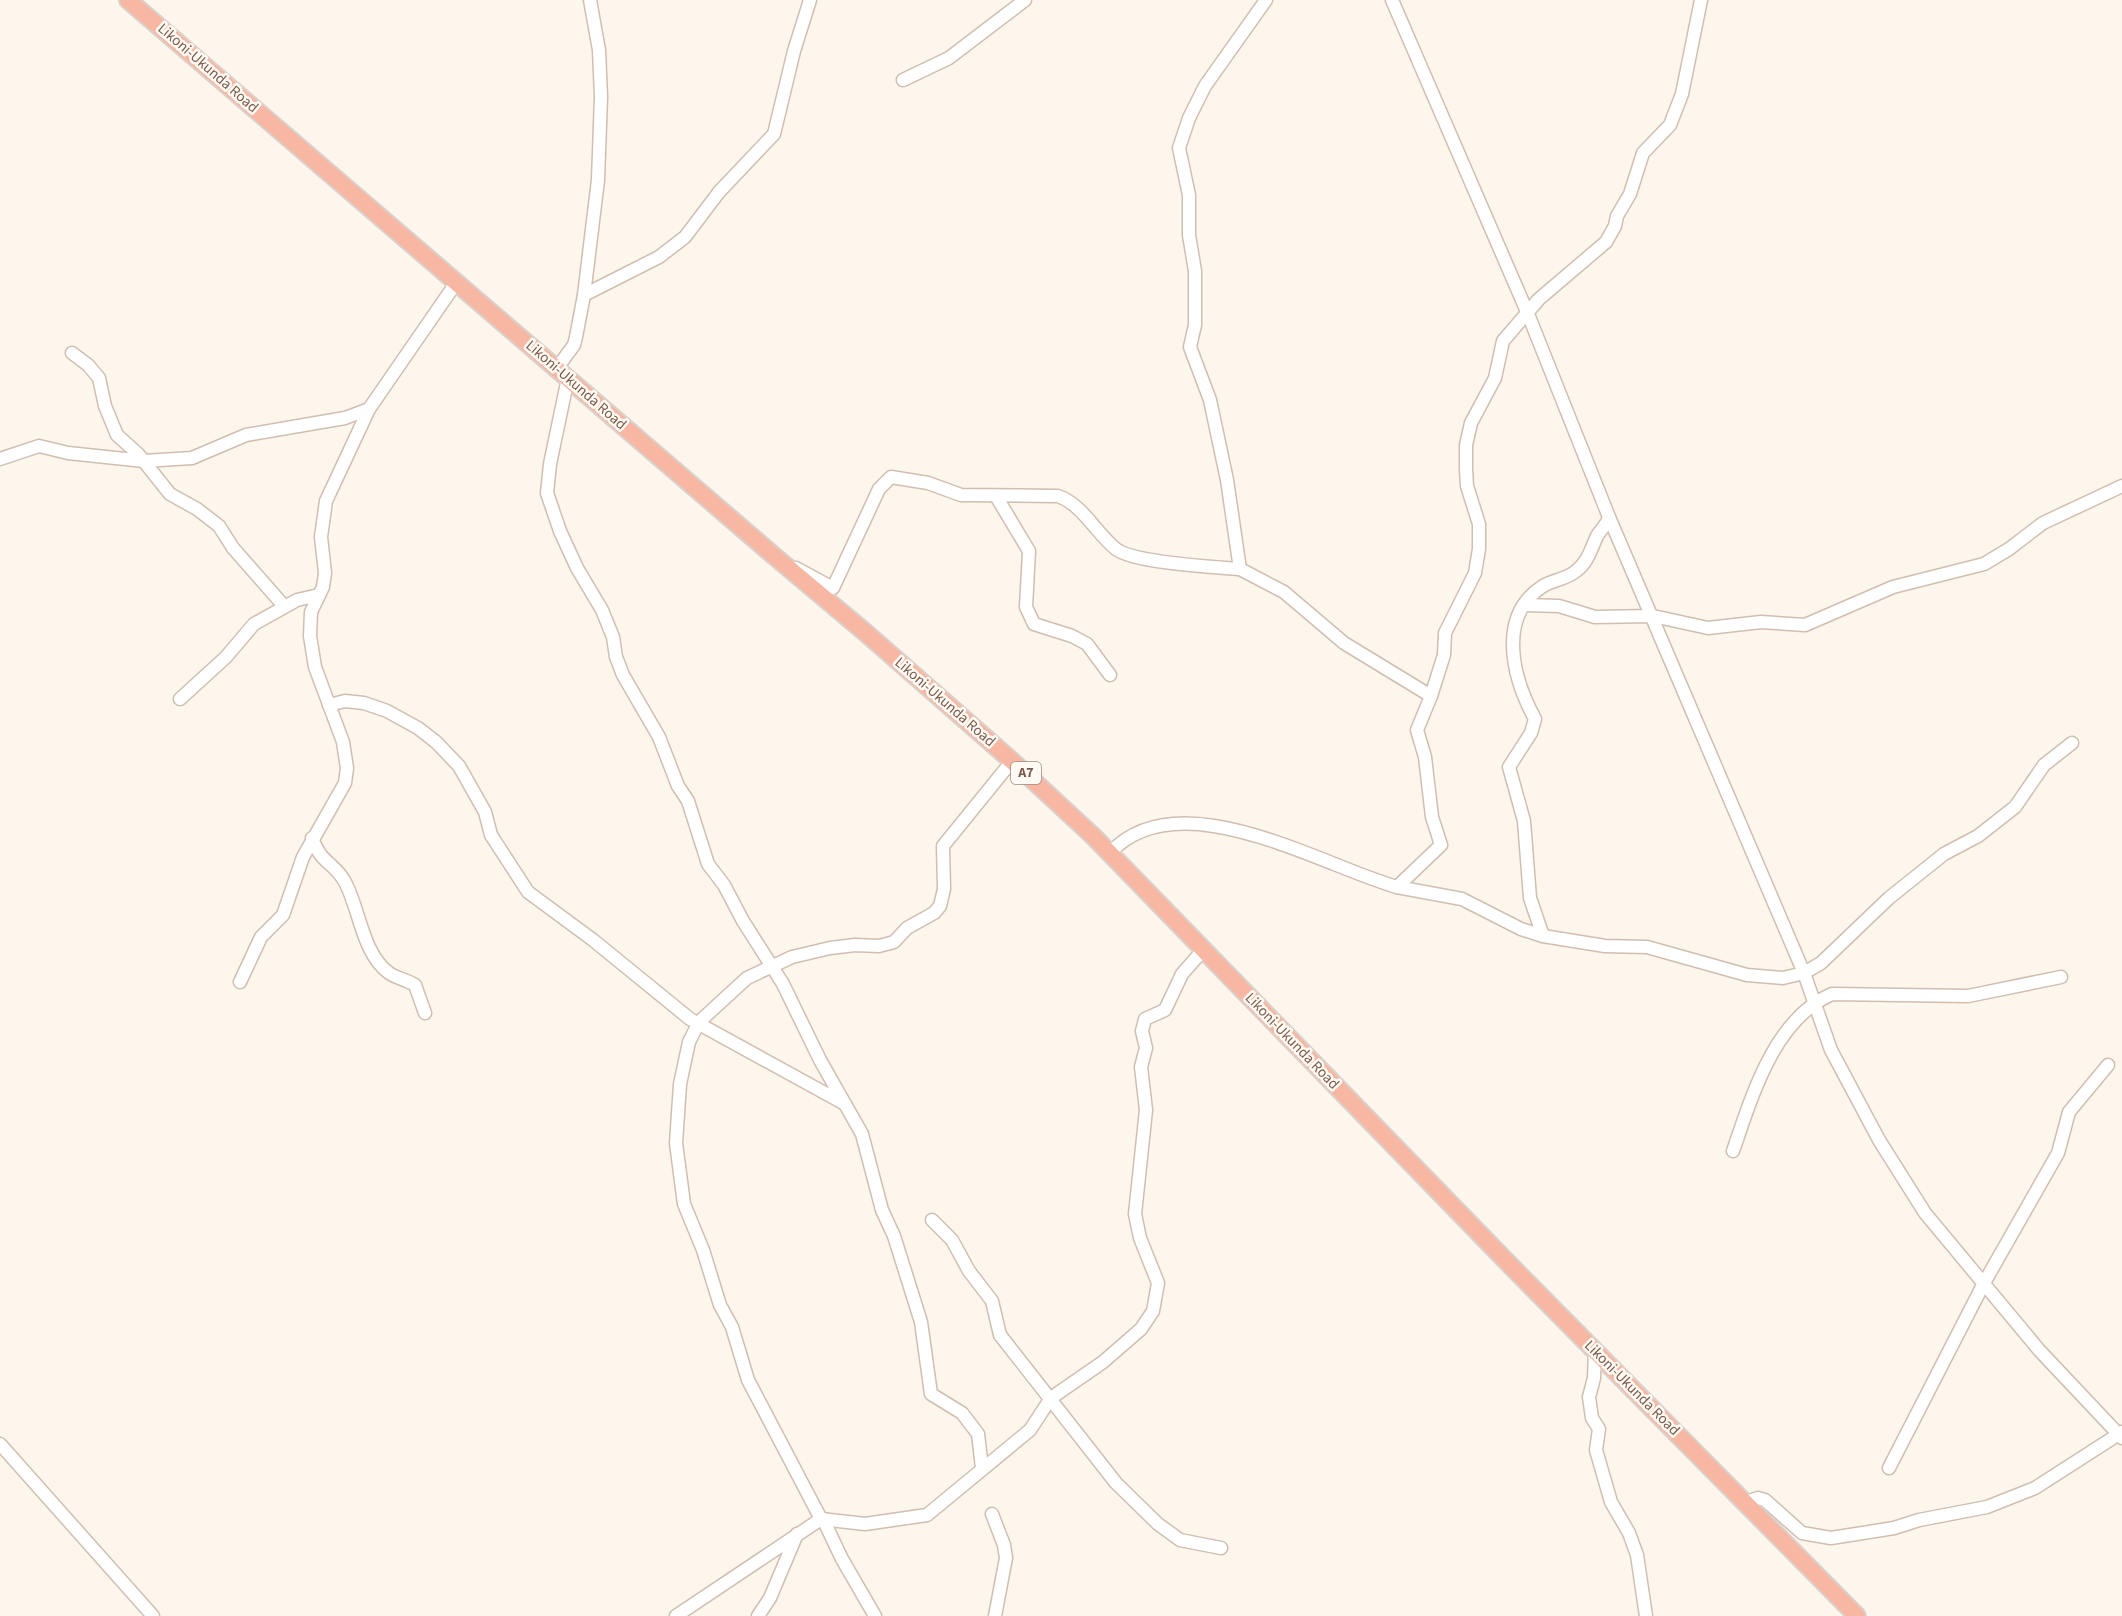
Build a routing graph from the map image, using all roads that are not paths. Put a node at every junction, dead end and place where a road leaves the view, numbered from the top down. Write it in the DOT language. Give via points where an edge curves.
graph roads {
  1 [pos="128,0"];
  2 [pos="590,0"];
  3 [pos="810,0"];
  4 [pos="1025,0"];
  5 [pos="1266,0"];
  6 [pos="1392,0"];
  7 [pos="1701,0"];
  8 [pos="903,80"];
  9 [pos="456,283"];
  10 [pos="584,295"];
  11 [pos="1527,314"];
  12 [pos="72,353"];
  13 [pos="563,373"];
  14 [pos="369,409"];
  15 [pos="0,459"];
  16 [pos="144,461"];
  17 [pos="2122,486"];
  18 [pos="996,496"];
  19 [pos="1609,517"];
  20 [pos="773,555"];
  21 [pos="1240,569"];
  22 [pos="319,595"];
  23 [pos="1524,604"];
  24 [pos="284,606"];
  25 [pos="1653,616"];
  26 [pos="1110,675"];
  27 [pos="1431,696"];
  28 [pos="180,699"];
  29 [pos="329,705"];
  30 [pos="2072,743"];
  31 [pos="1012,761"];
  32 [pos="312,838"];
  33 [pos="1110,853"];
  34 [pos="1397,887"];
  35 [pos="1543,936"];
  36 [pos="1204,950"];
  37 [pos="772,964"];
  38 [pos="1804,973"];
  39 [pos="2061,977"];
  40 [pos="240,982"];
  41 [pos="1813,1002"];
  42 [pos="425,1013"];
  43 [pos="699,1022"];
  44 [pos="2108,1065"];
  45 [pos="845,1104"];
  46 [pos="1733,1150"];
  47 [pos="932,1220"];
  48 [pos="1984,1283"];
  49 [pos="1595,1351"];
  50 [pos="1051,1398"];
  51 [pos="2121,1435"];
  52 [pos="0,1444"];
  53 [pos="982,1468"];
  54 [pos="1889,1468"];
  55 [pos="1746,1503"];
  56 [pos="992,1514"];
  57 [pos="822,1519"];
  58 [pos="798,1533"];
  59 [pos="1221,1548"];
  60 [pos="153,1616"];
  61 [pos="676,1616"];
  62 [pos="758,1616"];
  63 [pos="875,1616"];
  64 [pos="995,1616"];
  65 [pos="1646,1616"];
  66 [pos="1857,1616"];
  1 -- 9 [label="highway, Likoni-Ukunda Road / A7"];
  2 -- 10 [label="street" via="599,50 601,97 598,180"];
  3 -- 10 [label="street" via="774,134 719,192 685,237 659,257"];
  4 -- 8 [label="street" via="949,58"];
  5 -- 21 [label="street" via="1205,86 1179,148 1189,195 1189,235 1195,271 1195,325 1190,347 1210,400"];
  6 -- 11 [label="street"];
  7 -- 11 [label="street" via="1682,94 1670,125 1643,153 1615,226 1606,242 1539,299"];
  9 -- 13 [label="highway, Likoni-Ukunda Road / A7"];
  9 -- 14 [label="street"];
  10 -- 13 [label="street" via="574,345"];
  11 -- 19 [label="street"];
  11 -- 27 [label="street" via="1503,341 1495,378 1471,423 1466,469 1479,524 1475,573 1445,633 1444,655"];
  12 -- 16 [label="street" via="99,378 117,435"];
  13 -- 20 [label="highway, Likoni-Ukunda Road / A7"];
  13 -- 37 [label="street" via="547,493 560,531 602,610 623,675 659,737 688,801 708,864"];
  14 -- 16 [label="street" via="345,418 246,435 192,458"];
  14 -- 22 [label="street" via="326,501 321,537 325,573"];
  15 -- 16 [label="street" via="39,446"];
  16 -- 24 [label="street" via="170,494 219,526 233,548"];
  17 -- 25 [label="street" via="2043,523 1984,564 1893,587 1805,626 1761,622 1708,628"];
  18 -- 20 [label="street" via="961,495 928,483 891,477 879,489 833,588"];
  18 -- 21 [label="street" via="1058,496 1070,500 1118,550 1140,558"];
  18 -- 26 [label="street" via="1029,551 1026,607 1034,624 1087,644"];
  19 -- 23 [label="street" via="1590,555 1576,572 1543,586"];
  19 -- 25 [label="street"];
  20 -- 31 [label="highway, Likoni-Ukunda Road / A7"];
  21 -- 27 [label="street" via="1284,592 1344,643"];
  22 -- 24 [label="street"];
  22 -- 29 [label="street" via="311,612 310,636 315,667"];
  23 -- 25 [label="street" via="1559,606 1595,617"];
  23 -- 35 [label="street" via="1513,628 1514,667 1535,718 1509,766 1524,821 1530,898"];
  24 -- 28 [label="street" via="254,624 226,657"];
  25 -- 38 [label="street"];
  27 -- 34 [label="street" via="1418,730 1432,817 1441,845"];
  29 -- 32 [label="street" via="343,742 347,768 345,783"];
  29 -- 43 [label="street" via="345,701 364,703 387,711 436,742 459,766 485,812 491,835 528,892"];
  30 -- 38 [label="street" via="2044,765 2015,807 1889,898 1821,963"];
  31 -- 33 [label="highway, Likoni-Ukunda Road / A7"];
  31 -- 37 [label="street" via="943,846 944,889 934,913 907,928 894,942 830,948"];
  32 -- 40 [label="street" via="283,915 261,937"];
  32 -- 42 [label="street" via="317,854 345,883 375,957 390,974 415,985"];
  33 -- 34 [label="street" via="1148,828 1200,823 1298,849 1365,878"];
  33 -- 36 [label="highway, Likoni-Ukunda Road / A7"];
  34 -- 35 [label="street" via="1462,899"];
  35 -- 38 [label="street" via="1605,946 1647,947 1747,975 1783,978"];
  36 -- 49 [label="highway, Likoni-Ukunda Road / A7"];
  36 -- 50 [label="street" via="1182,974 1165,1010 1146,1019 1142,1030 1146,1048 1142,1067 1146,1110 1135,1214 1158,1283 1153,1311 1141,1329 1103,1362"];
  37 -- 43 [label="street" via="747,978"];
  37 -- 45 [label="street"];
  38 -- 41 [label="street"];
  39 -- 41 [label="street" via="1968,996 1832,994"];
  41 -- 46 [label="street" via="1782,1039 1753,1093"];
  41 -- 48 [label="street" via="1831,1050 1878,1140 1925,1214"];
  43 -- 45 [label="street"];
  43 -- 57 [label="street" via="689,1042 677,1118 676,1143 684,1204 720,1305 732,1327 748,1380"];
  44 -- 48 [label="street" via="2069,1112 2058,1154"];
  45 -- 53 [label="street" via="862,1134 882,1210 921,1322 931,1394 962,1413 978,1434"];
  47 -- 50 [label="street" via="952,1240 969,1271 992,1300 1000,1335"];
  48 -- 51 [label="street" via="2038,1350"];
  48 -- 54 [label="street"];
  49 -- 55 [label="highway, Likoni-Ukunda Road / A7"];
  49 -- 65 [label="street" via="1589,1397 1592,1418 1599,1429 1596,1450 1611,1502 1637,1554"];
  50 -- 53 [label="street" via="1030,1430"];
  50 -- 59 [label="street" via="1116,1483 1158,1524 1190,1544"];
  51 -- 55 [label="street" via="2084,1454 2035,1488 1986,1507 1894,1528 1831,1538 1812,1535 1802,1533 1766,1500 1758,1498"];
  52 -- 60 [label="street"];
  53 -- 57 [label="street" via="927,1515 865,1524"];
  55 -- 66 [label="highway, Likoni-Ukunda Road / A7"];
  56 -- 64 [label="street" via="1006,1558"];
  57 -- 58 [label="street"];
  57 -- 63 [label="street"];
  58 -- 61 [label="street"];
  58 -- 62 [label="street"];
}
